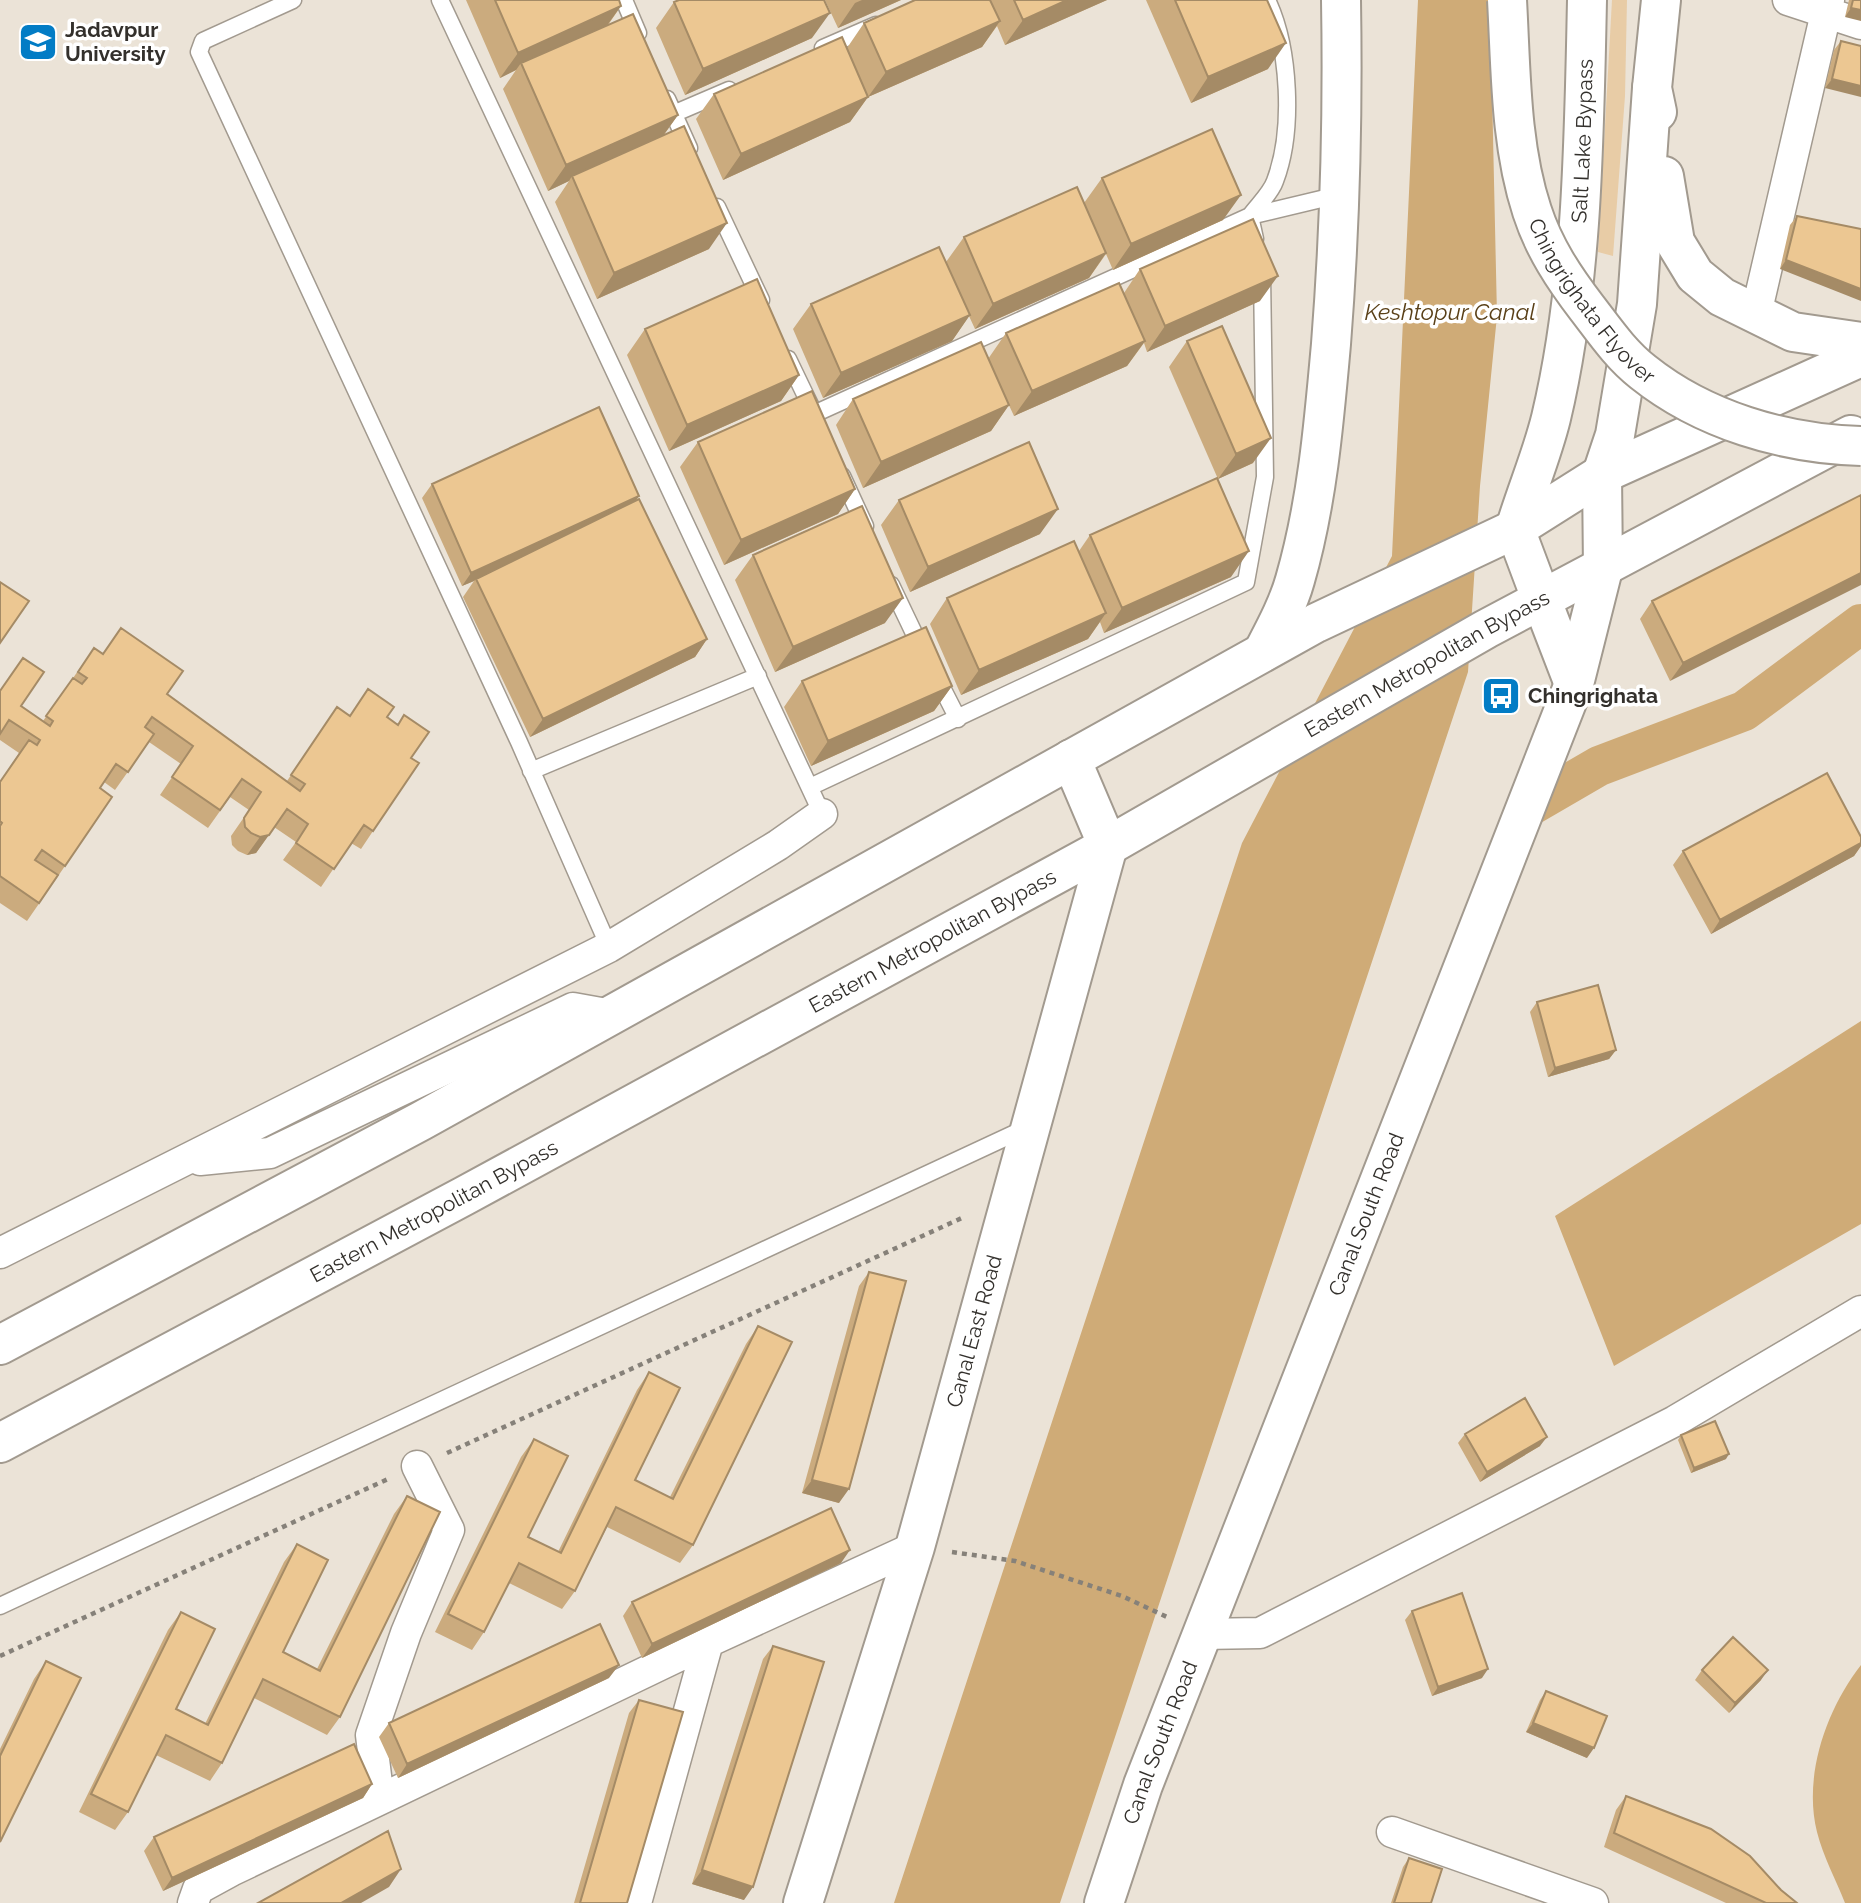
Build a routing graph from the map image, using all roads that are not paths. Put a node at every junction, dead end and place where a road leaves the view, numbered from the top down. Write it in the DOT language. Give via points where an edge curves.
graph roads {
  1 [pos="293,0"];
  2 [pos="440,0"];
  3 [pos="624,0"];
  4 [pos="1267,0"];
  5 [pos="1342,0"];
  6 [pos="1507,0"];
  7 [pos="1587,0"];
  8 [pos="1661,0"];
  9 [pos="1788,0"];
  10 [pos="1827,7"];
  11 [pos="896,16"];
  12 [pos="1861,24"];
  13 [pos="646,51"];
  14 [pos="809,54"];
  15 [pos="747,82"];
  16 [pos="1652,88"];
  17 [pos="662,89"];
  18 [pos="673,114"];
  19 [pos="697,164"];
  20 [pos="709,189"];
  21 [pos="1340,194"];
  22 [pos="1250,216"];
  23 [pos="767,314"];
  24 [pos="1756,314"];
  25 [pos="779,339"];
  26 [pos="1861,342"];
  27 [pos="1861,358"];
  28 [pos="1861,431"];
  29 [pos="1861,446"];
  30 [pos="837,464"];
  31 [pos="1602,474"];
  32 [pos="1515,529"];
  33 [pos="870,538"];
  34 [pos="882,564"];
  35 [pos="1603,569"];
  36 [pos="1542,601"];
  37 [pos="1263,652"];
  38 [pos="758,676"];
  39 [pos="1574,684"];
  40 [pos="958,719"];
  41 [pos="1071,760"];
  42 [pos="531,771"];
  43 [pos="812,792"];
  44 [pos="1108,846"];
  45 [pos="609,947"];
  46 [pos="612,1014"];
  47 [pos="1033,1125"];
  48 [pos="182,1161"];
  49 [pos="0,1253"];
  50 [pos="1861,1311"];
  51 [pos="0,1345"];
  52 [pos="0,1444"];
  53 [pos="417,1466"];
  54 [pos="915,1547"];
  55 [pos="0,1606"];
  56 [pos="1202,1634"];
  57 [pos="708,1642"];
  58 [pos="379,1800"];
  59 [pos="1392,1832"];
  60 [pos="193,1903"];
  61 [pos="636,1903"];
  62 [pos="803,1903"];
  63 [pos="1104,1903"];
  64 [pos="1593,1903"];
  1 -- 42 [label="lane" via="203,41 199,52"];
  2 -- 38 [label="lane"];
  3 -- 13 [label="lane"];
  4 -- 22 [label="lane" via="1285,65 1286,126 1275,182"];
  5 -- 21 [label="main road"];
  6 -- 29 [label="main road, Chingrighata Flyover, bridge" via="1510,80 1532,211 1557,268 1613,343 1642,372 1718,416 1800,440"];
  7 -- 32 [label="main road, Salt Lake Bypass" via="1579,201 1562,365 1551,420"];
  8 -- 16 [label="main road"];
  9 -- 10 [label="street"];
  10 -- 12 [label="street"];
  10 -- 24 [label="street"];
  11 -- 14 [label="lane"];
  15 -- 18 [label="lane"];
  16 -- 24 [label="main road" via="1661,131 1664,195 1675,242 1695,275 1722,298"];
  16 -- 31 [label="main road, Canal South Road" via="1637,304 1615,435"];
  17 -- 18 [label="lane"];
  18 -- 19 [label="lane"];
  20 -- 23 [label="lane"];
  21 -- 22 [label="lane"];
  21 -- 37 [label="main road" via="1324,424 1309,525 1295,582"];
  22 -- 25 [label="lane" via="817,420"];
  22 -- 40 [label="lane" via="1265,288 1265,477 1246,582"];
  24 -- 26 [label="main road" via="1793,332"];
  27 -- 31 [label="main road"];
  28 -- 35 [label="main road, Eastern Metropolitan Bypass"];
  30 -- 33 [label="lane"];
  31 -- 32 [label="main road"];
  31 -- 35 [label="main road, Canal South Road"];
  32 -- 36 [label="main road"];
  32 -- 37 [label="main road"];
  34 -- 40 [label="lane"];
  35 -- 36 [label="main road, Eastern Metropolitan Bypass"];
  35 -- 39 [label="main road, Canal South Road"];
  36 -- 39 [label="main road"];
  36 -- 44 [label="main road, Eastern Metropolitan Bypass"];
  37 -- 41 [label="main road"];
  38 -- 42 [label="lane"];
  38 -- 43 [label="lane"];
  39 -- 56 [label="main road, Canal South Road"];
  40 -- 43 [label="lane"];
  41 -- 44 [label="main road"];
  41 -- 46 [label="main road"];
  42 -- 45 [label="lane"];
  43 -- 45 [label="street" via="778,845"];
  44 -- 47 [label="main road, Canal East Road"];
  44 -- 52 [label="main road, Eastern Metropolitan Bypass"];
  45 -- 48 [label="street"];
  46 -- 48 [label="street" via="573,1008 270,1153"];
  46 -- 51 [label="main road"];
  47 -- 54 [label="main road, Canal East Road"];
  47 -- 55 [label="lane"];
  48 -- 49 [label="street"];
  50 -- 56 [label="street" via="1675,1422 1259,1633"];
  53 -- 58 [label="street" via="449,1530 370,1735"];
  54 -- 57 [label="street"];
  54 -- 62 [label="main road, Canal East Road"];
  56 -- 63 [label="main road, Canal South Road" via="1143,1785"];
  57 -- 58 [label="street"];
  57 -- 61 [label="street"];
  58 -- 60 [label="street" via="198,1889"];
  59 -- 64 [label="street"];
}
